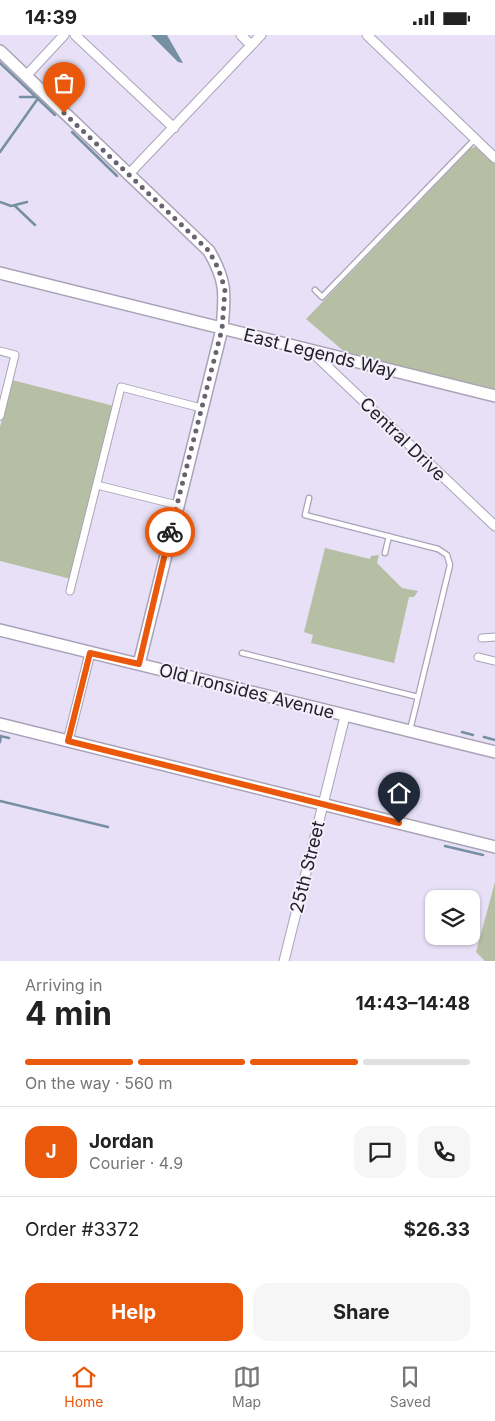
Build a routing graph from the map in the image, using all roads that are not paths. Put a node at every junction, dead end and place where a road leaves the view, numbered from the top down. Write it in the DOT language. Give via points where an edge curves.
graph roads {
  1 [pos="64,35"];
  2 [pos="76,35"];
  3 [pos="241,35"];
  4 [pos="261,35"];
  5 [pos="367,35"];
  6 [pos="252,45"];
  7 [pos="0,51"];
  8 [pos="26,76"];
  9 [pos="174,128"];
  10 [pos="475,139"];
  11 [pos="495,157"];
  12 [pos="128,175"];
  13 [pos="0,273"];
  14 [pos="314,290"];
  15 [pos="222,329"];
  16 [pos="0,351"];
  17 [pos="312,352"];
  18 [pos="495,395"];
  19 [pos="201,408"];
  20 [pos="0,416"];
  21 [pos="96,485"];
  22 [pos="309,498"];
  23 [pos="177,505"];
  24 [pos="495,526"];
  25 [pos="389,536"];
  26 [pos="385,553"];
  27 [pos="70,591"];
  28 [pos="0,630"];
  29 [pos="495,637"];
  30 [pos="482,638"];
  31 [pos="90,653"];
  32 [pos="242,653"];
  33 [pos="478,657"];
  34 [pos="495,661"];
  35 [pos="139,664"];
  36 [pos="418,697"];
  37 [pos="345,716"];
  38 [pos="0,724"];
  39 [pos="410,731"];
  40 [pos="68,741"];
  41 [pos="495,752"];
  42 [pos="323,804"];
  43 [pos="495,846"];
  44 [pos="284,961"];
  1 -- 8 [label="street"];
  2 -- 9 [label="street"];
  3 -- 6 [label="street"];
  4 -- 6 [label="street"];
  5 -- 10 [label="street"];
  6 -- 9 [label="street"];
  7 -- 8 [label="street"];
  8 -- 12 [label="street"];
  9 -- 12 [label="street"];
  10 -- 11 [label="street"];
  10 -- 14 [label="lane" via="322,297"];
  12 -- 15 [label="street" via="209,251 225,289"];
  13 -- 15 [label="street, East Legends Way"];
  15 -- 17 [label="street, East Legends Way"];
  15 -- 19 [label="street"];
  16 -- 20 [label="street" via="15,355"];
  17 -- 18 [label="street, East Legends Way"];
  17 -- 24 [label="street, Central Drive"];
  19 -- 21 [label="street" via="121,387"];
  19 -- 23 [label="street"];
  21 -- 23 [label="street"];
  21 -- 27 [label="street"];
  22 -- 25 [label="lane" via="305,515"];
  23 -- 35 [label="street"];
  25 -- 26 [label="lane"];
  25 -- 36 [label="lane" via="438,549 447,555 450,565"];
  28 -- 31 [label="street, Old Ironsides Avenue"];
  29 -- 30 [label="street"];
  31 -- 35 [label="street, Old Ironsides Avenue"];
  31 -- 40 [label="street"];
  32 -- 36 [label="lane"];
  33 -- 34 [label="street"];
  35 -- 37 [label="street, Old Ironsides Avenue"];
  36 -- 39 [label="lane"];
  37 -- 39 [label="street, Old Ironsides Avenue"];
  37 -- 42 [label="street, 25th Street"];
  38 -- 40 [label="street"];
  39 -- 41 [label="street, Old Ironsides Avenue"];
  40 -- 42 [label="street"];
  42 -- 43 [label="street"];
  42 -- 44 [label="street, 25th Street"];
}
